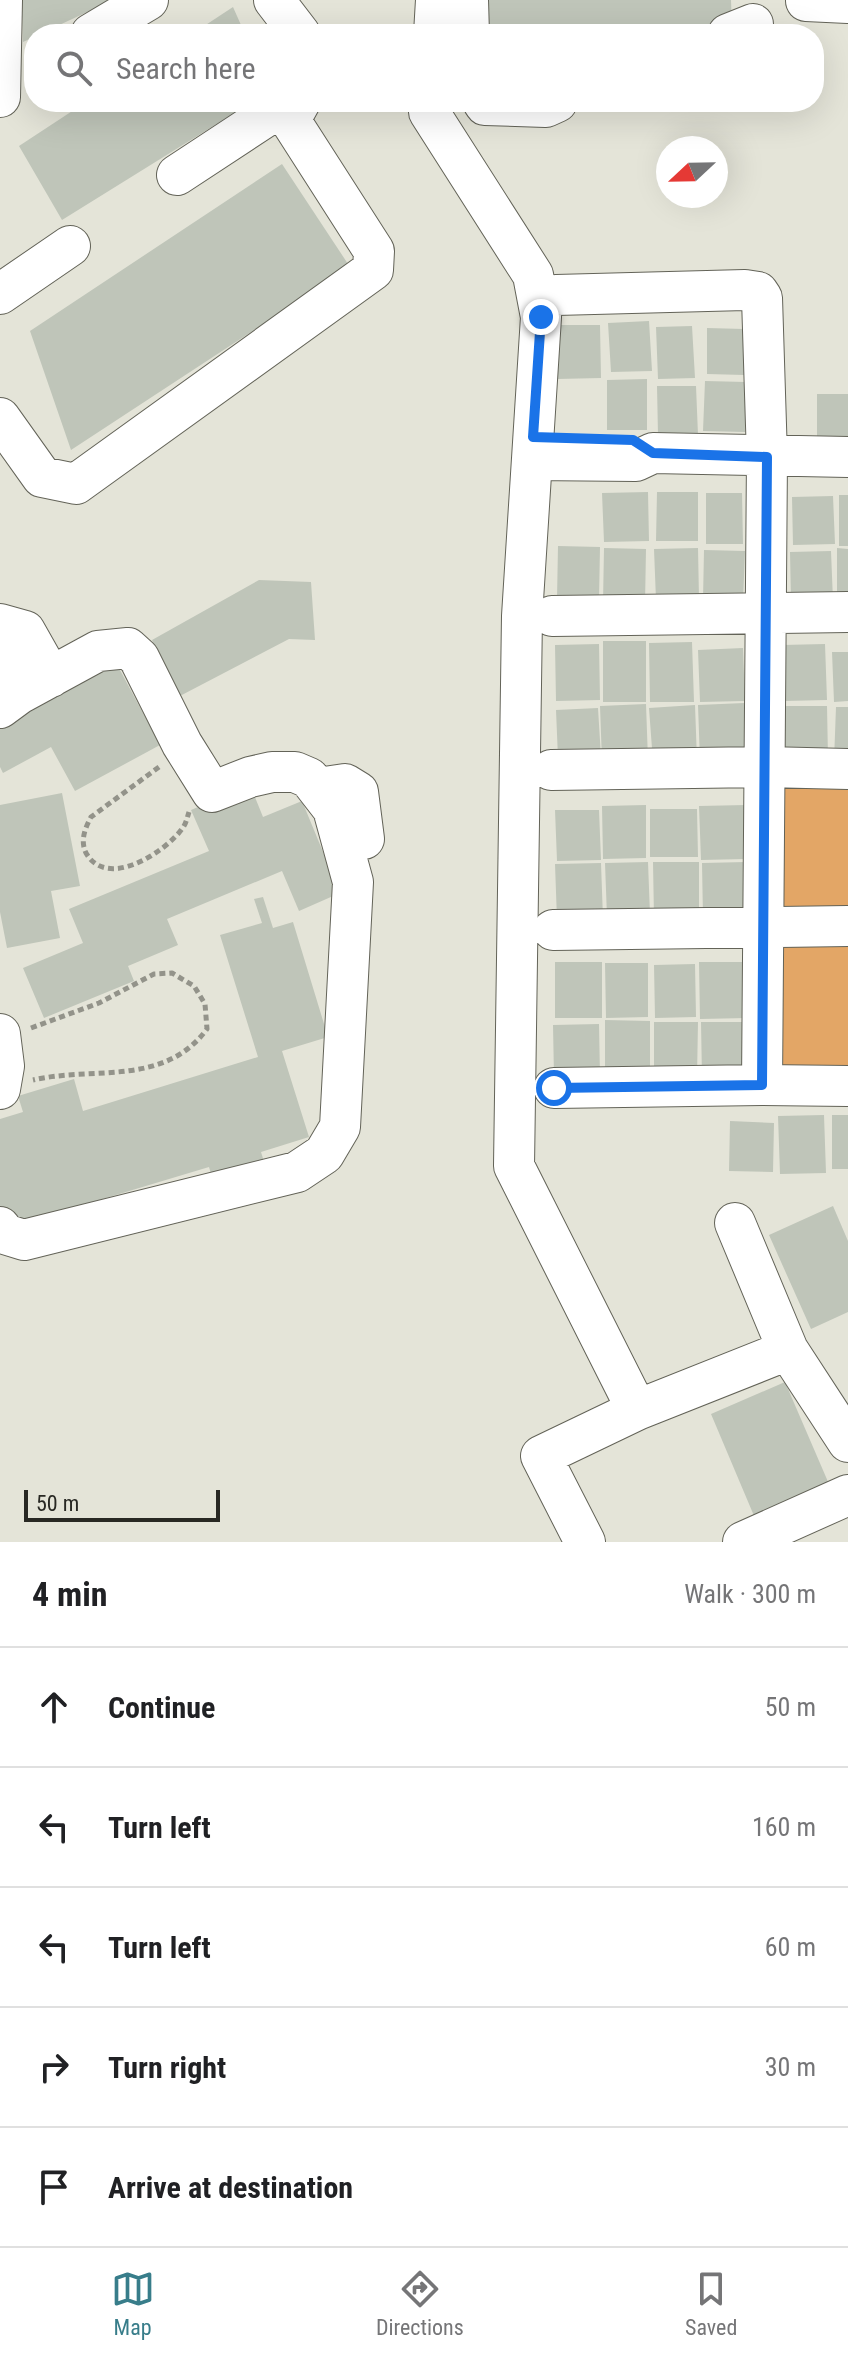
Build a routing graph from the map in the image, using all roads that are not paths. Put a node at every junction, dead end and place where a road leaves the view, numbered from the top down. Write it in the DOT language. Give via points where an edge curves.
graph roads {
  1 [pos="2,0"];
  2 [pos="148,0"];
  3 [pos="274,0"];
  4 [pos="436,0"];
  5 [pos="468,0"];
  6 [pos="806,1"];
  7 [pos="848,3"];
  8 [pos="108,24"];
  9 [pos="292,24"];
  10 [pos="435,24"];
  11 [pos="469,24"];
  12 [pos="24,74"];
  13 [pos="1,89"];
  14 [pos="0,97"];
  15 [pos="273,112"];
  16 [pos="294,112"];
  17 [pos="429,112"];
  18 [pos="177,175"];
  19 [pos="70,246"];
  20 [pos="0,294"];
  21 [pos="556,295"];
  22 [pos="0,418"];
  23 [pos="532,448"];
  24 [pos="767,457"];
  25 [pos="848,457"];
  26 [pos="767,611"];
  27 [pos="848,612"];
  28 [pos="552,616"];
  29 [pos="0,624"];
  30 [pos="0,659"];
  31 [pos="23,693"];
  32 [pos="765,767"];
  33 [pos="848,769"];
  34 [pos="551,770"];
  35 [pos="318,788"];
  36 [pos="364,839"];
  37 [pos="764,925"];
  38 [pos="848,926"];
  39 [pos="553,930"];
  40 [pos="0,1036"];
  41 [pos="762,1085"];
  42 [pos="848,1086"];
  43 [pos="554,1088"];
  44 [pos="0,1089"];
  45 [pos="735,1223"];
  46 [pos="0,1227"];
  47 [pos="788,1350"];
  48 [pos="637,1410"];
  49 [pos="848,1442"];
  50 [pos="848,1495"];
  51 [pos="585,1542"];
  52 [pos="743,1542"];
  1 -- 13 [label="street"];
  2 -- 8 [label="street"];
  3 -- 9 [label="street"];
  4 -- 10 [label="street"];
  5 -- 11 [label="street"];
  6 -- 7 [label="street"];
  12 -- 13 [label="street"];
  13 -- 14 [label="street"];
  15 -- 18 [label="street"];
  16 -- 22 [label="street" via="290,120 374,251 373,270 76,484 42,477"];
  17 -- 23 [label="street" via="533,275 541,317"];
  19 -- 20 [label="street"];
  21 -- 24 [label="street" via="758,292 763,306"];
  23 -- 24 [label="street" via="636,461 653,453"];
  23 -- 48 [label="street" via="522,616 514,1166"];
  24 -- 25 [label="street"];
  24 -- 26 [label="street"];
  26 -- 27 [label="street"];
  26 -- 28 [label="street"];
  26 -- 32 [label="street"];
  29 -- 31 [label="street" via="25,631"];
  30 -- 31 [label="street"];
  31 -- 35 [label="street" via="98,651 128,648 139,658 212,792 272,772 295,772"];
  32 -- 33 [label="street"];
  32 -- 34 [label="street"];
  32 -- 37 [label="street"];
  35 -- 36 [label="street" via="345,784 358,792"];
  35 -- 46 [label="street" via="333,809 353,882 340,1127 324,1154 297,1172 24,1240"];
  37 -- 38 [label="street"];
  37 -- 39 [label="street"];
  37 -- 41 [label="street"];
  40 -- 44 [label="street"];
  41 -- 42 [label="street"];
  41 -- 43 [label="street"];
  45 -- 47 [label="street"];
  47 -- 48 [label="street"];
  47 -- 49 [label="street"];
  48 -- 51 [label="street" via="541,1456"];
  50 -- 52 [label="street"];
}
